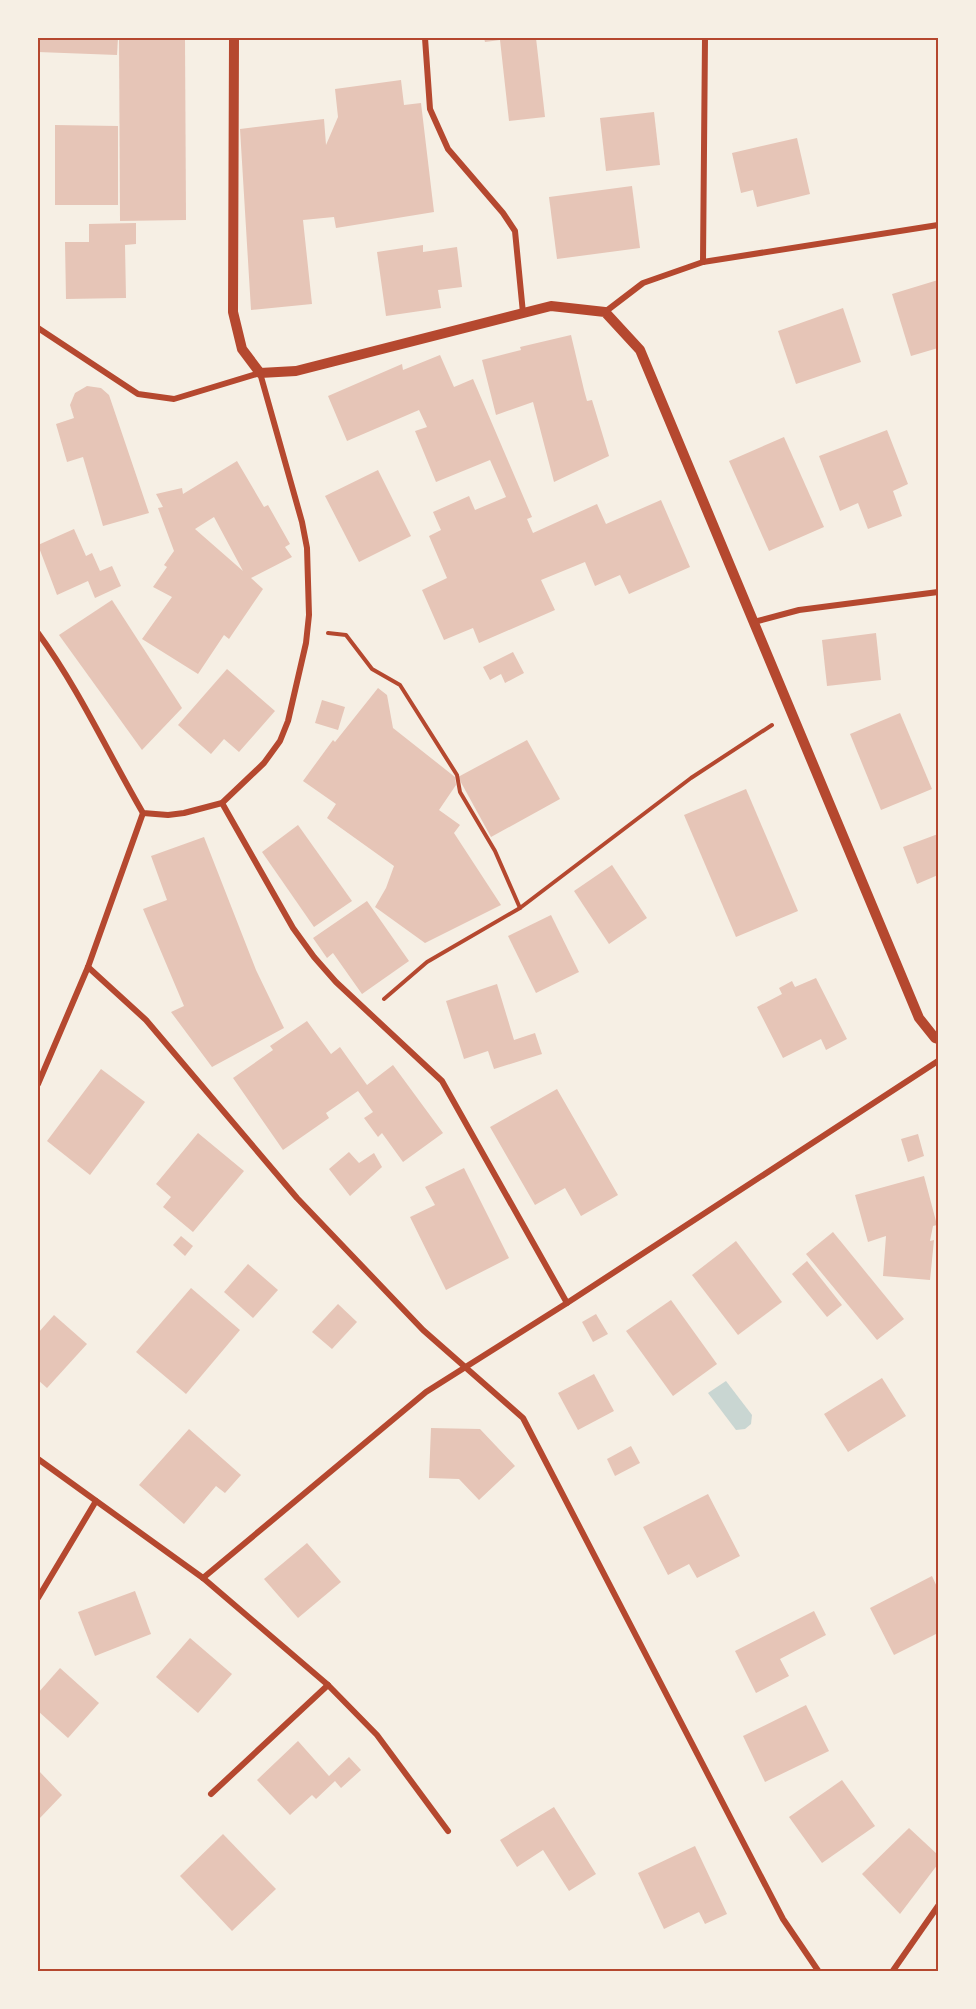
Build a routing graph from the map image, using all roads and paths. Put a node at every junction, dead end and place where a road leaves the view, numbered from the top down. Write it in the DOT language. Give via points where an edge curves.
graph roads {
  1 [pos="234,38"];
  2 [pos="425,38"];
  3 [pos="705,38"];
  4 [pos="939,225"];
  5 [pos="703,262"];
  6 [pos="605,312"];
  7 [pos="523,314"];
  8 [pos="38,328"];
  9 [pos="260,373"];
  10 [pos="939,592"];
  11 [pos="754,622"];
  12 [pos="38,633"];
  13 [pos="336,634"];
  14 [pos="790,713"];
  15 [pos="222,803"];
  16 [pos="143,813"];
  17 [pos="520,908"];
  18 [pos="88,967"];
  19 [pos="385,998"];
  20 [pos="939,1039"];
  21 [pos="939,1061"];
  22 [pos="38,1084"];
  23 [pos="567,1303"];
  24 [pos="467,1367"];
  25 [pos="38,1459"];
  26 [pos="96,1501"];
  27 [pos="203,1578"];
  28 [pos="38,1598"];
  29 [pos="328,1685"];
  30 [pos="211,1794"];
  31 [pos="448,1831"];
  32 [pos="939,1906"];
  33 [pos="819,1971"];
  34 [pos="892,1971"];
  1 -- 9 [label="street" via="233,312 242,349"];
  2 -- 7 [label="street" via="430,109 448,149 515,231"];
  3 -- 5 [label="street"];
  4 -- 5 [label="street"];
  5 -- 6 [label="street" via="643,283"];
  6 -- 7 [label="street" via="551,306"];
  6 -- 11 [label="street" via="640,350"];
  7 -- 9 [label="street" via="296,371"];
  8 -- 9 [label="street" via="138,394 174,399"];
  9 -- 15 [label="street" via="302,522 309,615 301,665 280,741 264,763"];
  10 -- 11 [label="street" via="799,610"];
  11 -- 14 [label="street"];
  12 -- 16 [label="street" via="94,723"];
  13 -- 17 [label="path" via="345,635 372,669 400,685 456,775 460,792 495,851"];
  14 -- 17 [label="path" via="692,778"];
  14 -- 20 [label="street" via="919,1018"];
  15 -- 16 [label="street" via="184,813"];
  15 -- 23 [label="street" via="293,928 314,957 442,1081"];
  16 -- 18 [label="street"];
  17 -- 19 [label="path" via="427,962"];
  18 -- 22 [label="street"];
  18 -- 24 [label="street" via="146,1020 297,1198 423,1330"];
  21 -- 23 [label="street"];
  23 -- 24 [label="street"];
  24 -- 27 [label="street" via="426,1392"];
  24 -- 33 [label="street" via="523,1418 783,1919"];
  25 -- 26 [label="street"];
  26 -- 27 [label="street"];
  26 -- 28 [label="street"];
  27 -- 29 [label="street"];
  29 -- 30 [label="street"];
  29 -- 31 [label="street" via="377,1735"];
  32 -- 34 [label="street"];
}
